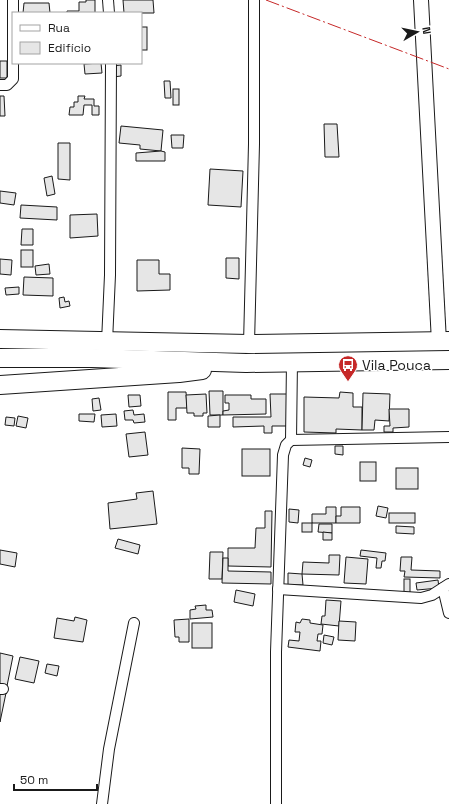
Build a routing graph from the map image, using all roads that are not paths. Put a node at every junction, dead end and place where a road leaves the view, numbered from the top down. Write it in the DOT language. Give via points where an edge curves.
graph roads {
  1 [pos="13,0"];
  2 [pos="108,0"];
  3 [pos="254,0"];
  4 [pos="421,0"];
  5 [pos="13,12"];
  6 [pos="109,12"];
  7 [pos="13,64"];
  8 [pos="111,64"];
  9 [pos="0,85"];
  10 [pos="3,338"];
  11 [pos="107,342"];
  12 [pos="444,342"];
  13 [pos="249,344"];
  14 [pos="0,358"];
  15 [pos="449,360"];
  16 [pos="292,362"];
  17 [pos="246,363"];
  18 [pos="0,385"];
  19 [pos="449,437"];
  20 [pos="290,440"];
  21 [pos="446,586"];
  22 [pos="278,589"];
  23 [pos="449,613"];
  24 [pos="134,623"];
  25 [pos="102,804"];
  26 [pos="276,804"];
  1 -- 5 [label="street"];
  2 -- 6 [label="street"];
  3 -- 13 [label="street" via="254,144"];
  4 -- 12 [label="street"];
  7 -- 9 [label="street" via="13,79 7,85"];
  8 -- 11 [label="street" via="110,275"];
  10 -- 11 [label="highway"];
  11 -- 13 [label="highway"];
  12 -- 13 [label="highway"];
  14 -- 17 [label="highway"];
  15 -- 16 [label="highway"];
  16 -- 17 [label="highway"];
  16 -- 20 [label="street"];
  17 -- 18 [label="highway" via="179,373"];
  19 -- 20 [label="street"];
  20 -- 22 [label="street" via="283,454"];
  21 -- 22 [label="street" via="432,595 421,598"];
  21 -- 23 [label="street"];
  22 -- 26 [label="street"];
  24 -- 25 [label="street" via="109,749"];
}
